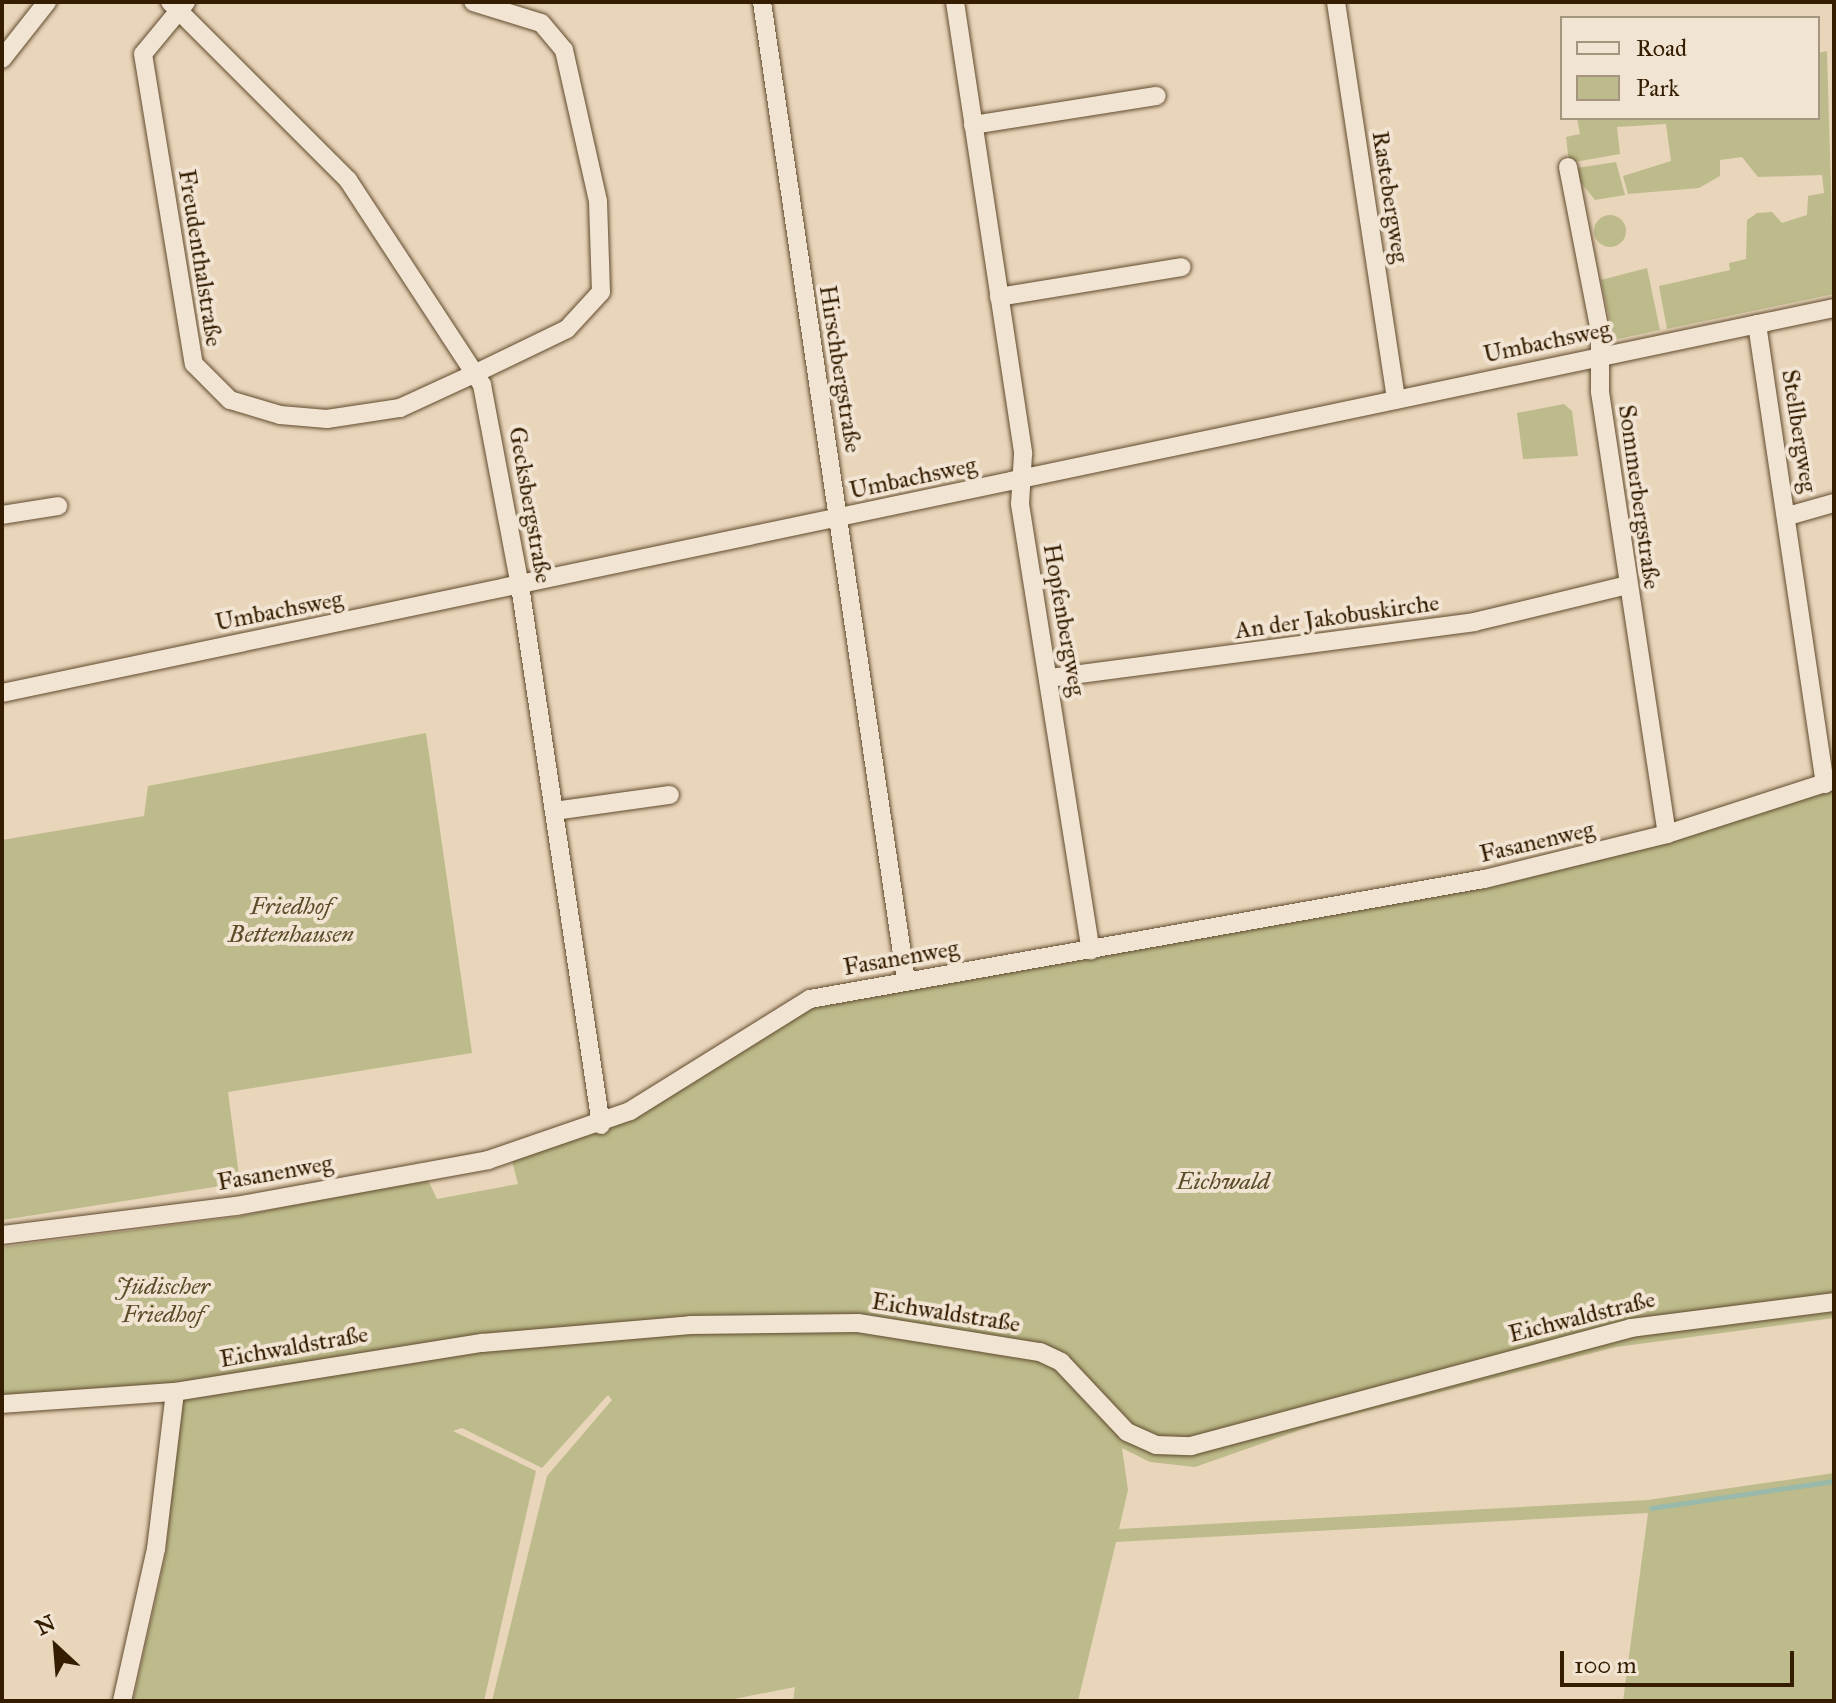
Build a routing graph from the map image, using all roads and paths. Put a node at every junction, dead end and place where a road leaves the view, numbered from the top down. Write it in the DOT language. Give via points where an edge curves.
graph roads {
  1 [pos="47,2"];
  2 [pos="473,2"];
  3 [pos="762,2"];
  4 [pos="955,2"];
  5 [pos="1336,2"];
  6 [pos="178,5"];
  7 [pos="2,59"];
  8 [pos="1157,96"];
  9 [pos="973,125"];
  10 [pos="1568,167"];
  11 [pos="1182,267"];
  12 [pos="999,297"];
  13 [pos="1834,308"];
  14 [pos="1757,324"];
  15 [pos="1597,356"];
  16 [pos="476,373"];
  17 [pos="1396,399"];
  18 [pos="1022,479"];
  19 [pos="1834,503"];
  20 [pos="58,506"];
  21 [pos="2,515"];
  22 [pos="1788,516"];
  23 [pos="838,518"];
  24 [pos="1628,585"];
  25 [pos="520,586"];
  26 [pos="1050,678"];
  27 [pos="2,693"];
  28 [pos="1830,782"];
  29 [pos="670,795"];
  30 [pos="554,811"];
  31 [pos="1667,834"];
  32 [pos="1091,950"];
  33 [pos="906,981"];
  34 [pos="601,1125"];
  35 [pos="2,1235"];
  36 [pos="1834,1302"];
  37 [pos="175,1392"];
  38 [pos="2,1404"];
  39 [pos="122,1701"];
  1 -- 7 [label="street"];
  2 -- 16 [label="street, Freudenthalstraße" via="541,23 564,50 586,131 603,271 601,292 583,317"];
  3 -- 23 [label="street, Hirschbergstraße"];
  4 -- 9 [label="street, Hopfenbergweg"];
  5 -- 17 [label="street, Rastebergweg"];
  6 -- 16 [label="street, Gecksbergstraße" via="348,180"];
  6 -- 16 [label="street, Freudenthalstraße" via="143,54 187,344 205,382 255,409 327,419 400,408"];
  8 -- 9 [label="street"];
  9 -- 12 [label="street, Hopfenbergweg"];
  10 -- 15 [label="street, Sommerbergstraße" via="1600,332"];
  11 -- 12 [label="street"];
  12 -- 18 [label="street, Hopfenbergweg"];
  13 -- 14 [label="street, Umbachsweg"];
  14 -- 15 [label="street, Umbachsweg"];
  14 -- 22 [label="street, Stellbergweg"];
  15 -- 17 [label="street, Umbachsweg"];
  15 -- 24 [label="street, Sommerbergstraße"];
  16 -- 25 [label="street, Gecksbergstraße" via="498,451"];
  17 -- 18 [label="street, Umbachsweg"];
  18 -- 23 [label="street, Umbachsweg"];
  18 -- 26 [label="street, Hopfenbergweg"];
  19 -- 22 [label="street"];
  20 -- 21 [label="street"];
  22 -- 28 [label="street, Stellbergweg"];
  23 -- 25 [label="street, Umbachsweg"];
  23 -- 33 [label="street, Hirschbergstraße"];
  24 -- 26 [label="street, An der Jakobuskirche" via="1383,636"];
  24 -- 31 [label="street, Sommerbergstraße"];
  25 -- 27 [label="street, Umbachsweg"];
  25 -- 30 [label="street, Gecksbergstraße"];
  26 -- 32 [label="street, Hopfenbergweg"];
  28 -- 31 [label="street, Fasanenweg"];
  29 -- 30 [label="street"];
  30 -- 34 [label="street, Gecksbergstraße"];
  31 -- 32 [label="street, Fasanenweg" via="1484,879"];
  32 -- 33 [label="street, Fasanenweg"];
  33 -- 34 [label="street, Fasanenweg" via="810,999"];
  34 -- 35 [label="street, Fasanenweg" via="488,1160 236,1206"];
  36 -- 37 [label="street, Eichwaldstraße" via="1631,1328 1191,1446 1156,1445 1127,1432 1061,1362 1040,1352 858,1323 704,1324 482,1343"];
  37 -- 38 [label="street, Eichwaldstraße"];
  37 -- 39 [label="street" via="156,1549"];
}
